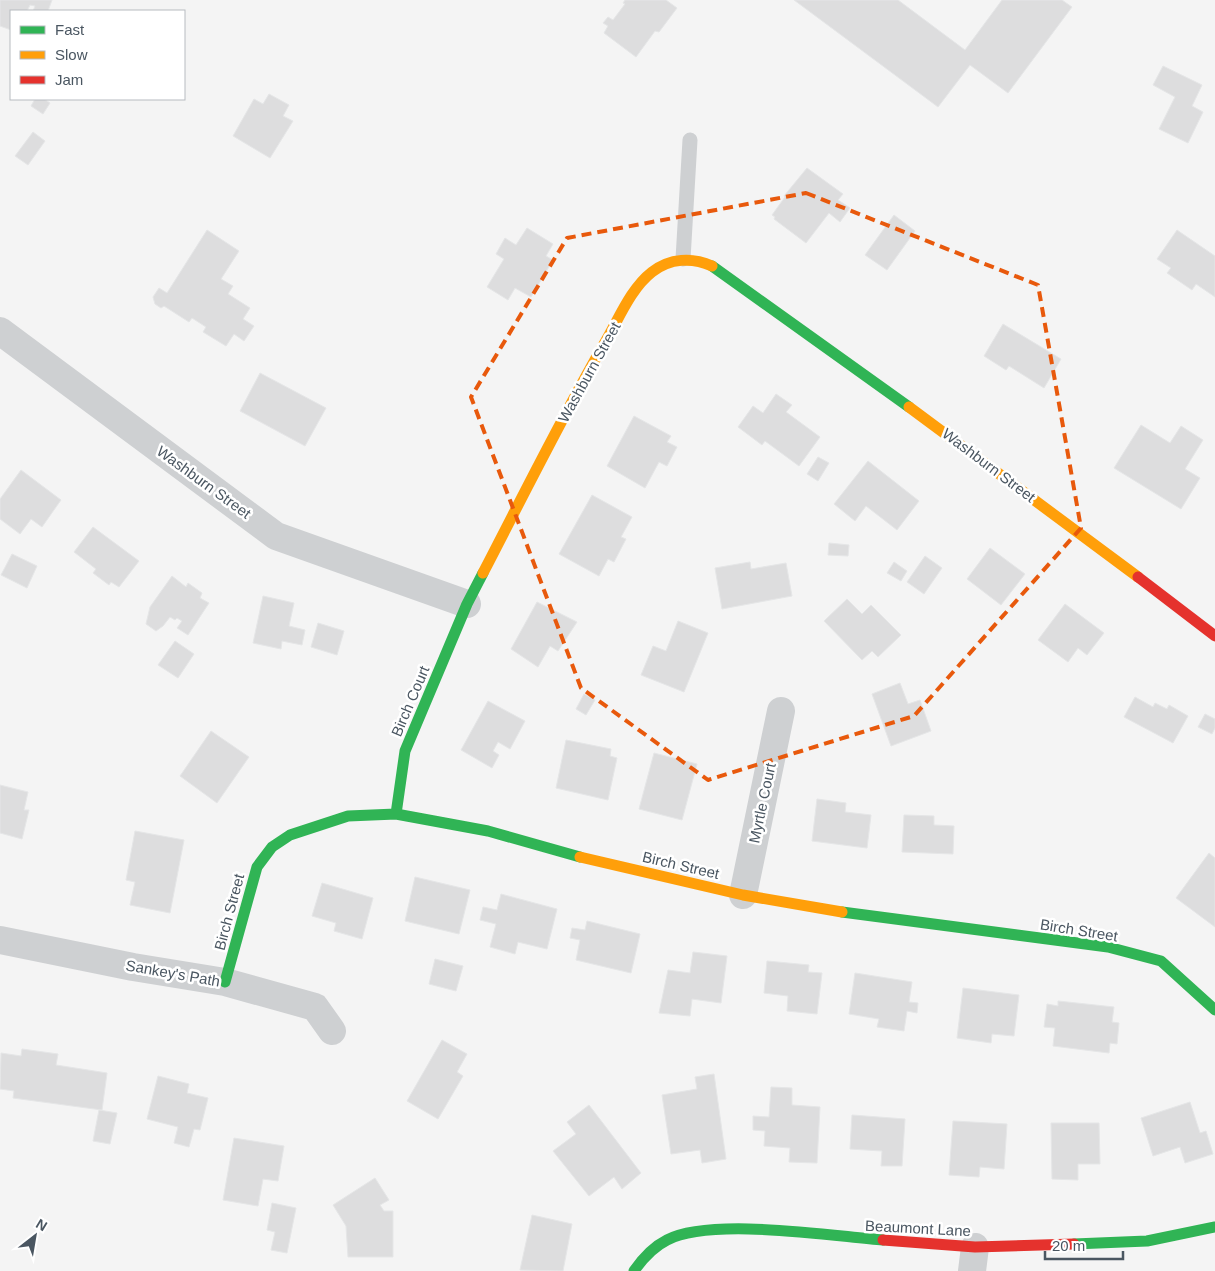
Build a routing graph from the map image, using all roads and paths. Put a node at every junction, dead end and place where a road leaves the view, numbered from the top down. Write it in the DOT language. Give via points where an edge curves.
graph roads {
  1 [pos="690,140"];
  2 [pos="684,259"];
  3 [pos="0,332"];
  4 [pos="467,604"];
  5 [pos="1215,636"];
  6 [pos="781,711"];
  7 [pos="396,814"];
  8 [pos="744,895"];
  9 [pos="0,940"];
  10 [pos="226,982"];
  11 [pos="1215,1010"];
  12 [pos="332,1031"];
  13 [pos="1215,1227"];
  14 [pos="973,1259"];
  15 [pos="634,1271"];
  1 -- 2 [label="lane"];
  2 -- 4 [label="street, Washburn Street" via="667,262 650,271 638,285 570,404"];
  2 -- 5 [label="street, Washburn Street" via="704,262 722,271 1074,528"];
  3 -- 4 [label="street, Washburn Street" via="276,536"];
  4 -- 7 [label="street, Birch Court" via="405,751"];
  6 -- 8 [label="street, Myrtle Court"];
  7 -- 8 [label="street, Birch Street" via="488,831 610,865"];
  7 -- 10 [label="street, Birch Street" via="348,816 290,835 272,847 257,867 249,890"];
  8 -- 11 [label="street, Birch Street" via="868,916 1108,947 1160,961 1179,974"];
  9 -- 10 [label="street, Sankey's Path"];
  10 -- 12 [label="street, Sankey's Path" via="315,1007"];
  13 -- 14 [label="street, Beaumont Lane" via="1138,1242"];
  14 -- 15 [label="street, Beaumont Lane" via="743,1230 708,1230 665,1239 650,1250"];
}
